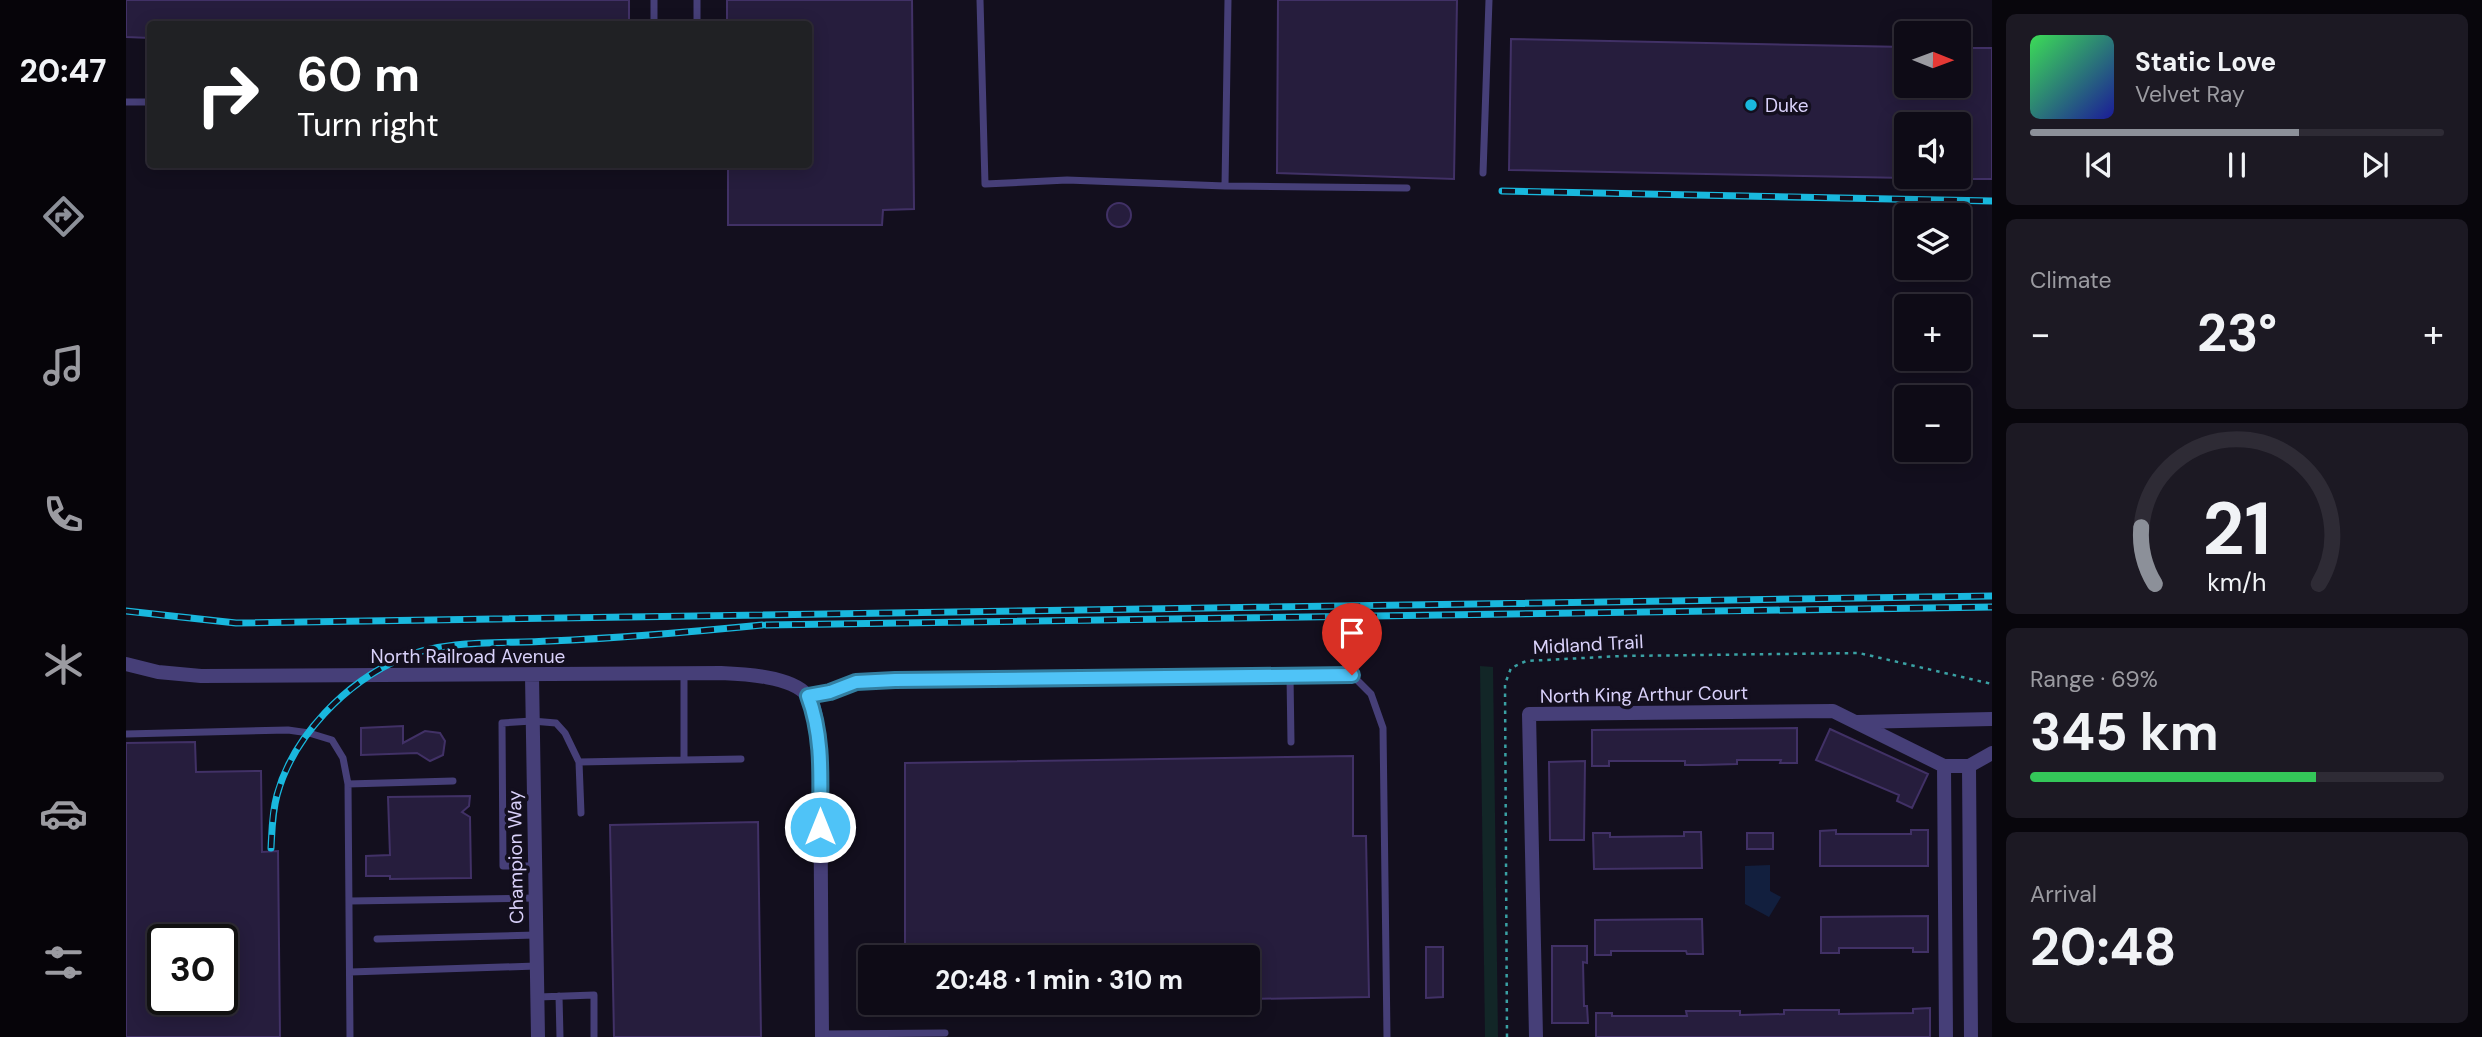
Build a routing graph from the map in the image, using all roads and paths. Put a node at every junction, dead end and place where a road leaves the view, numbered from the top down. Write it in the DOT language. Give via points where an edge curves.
graph roads {
  1 [pos="654,0"];
  2 [pos="697,0"];
  3 [pos="981,0"];
  4 [pos="1228,0"];
  5 [pos="1489,0"];
  6 [pos="654,21"];
  7 [pos="697,21"];
  8 [pos="126,102"];
  9 [pos="147,102"];
  10 [pos="1483,173"];
  11 [pos="1225,186"];
  12 [pos="1407,188"];
  13 [pos="126,664"];
  14 [pos="684,674"];
  15 [pos="532,676"];
  16 [pos="1290,676"];
  17 [pos="1992,684"];
  18 [pos="808,696"];
  19 [pos="1992,719"];
  20 [pos="532,721"];
  21 [pos="1855,722"];
  22 [pos="126,734"];
  23 [pos="1291,742"];
  24 [pos="1992,754"];
  25 [pos="741,759"];
  26 [pos="684,760"];
  27 [pos="579,762"];
  28 [pos="1944,766"];
  29 [pos="1969,766"];
  30 [pos="453,781"];
  31 [pos="348,783"];
  32 [pos="581,813"];
  33 [pos="535,866"];
  34 [pos="535,898"];
  35 [pos="350,901"];
  36 [pos="536,935"];
  37 [pos="377,939"];
  38 [pos="537,966"];
  39 [pos="349,972"];
  40 [pos="559,996"];
  41 [pos="537,997"];
  42 [pos="945,1033"];
  43 [pos="822,1036"];
  44 [pos="351,1037"];
  45 [pos="538,1037"];
  46 [pos="559,1037"];
  47 [pos="594,1037"];
  48 [pos="1387,1037"];
  49 [pos="1507,1037"];
  50 [pos="1536,1037"];
  51 [pos="1946,1037"];
  52 [pos="1972,1037"];
  1 -- 6 [label="lane"];
  2 -- 7 [label="lane"];
  3 -- 11 [label="lane" via="985,184 1067,180"];
  4 -- 11 [label="lane"];
  5 -- 10 [label="lane"];
  8 -- 9 [label="lane"];
  11 -- 12 [label="lane"];
  13 -- 15 [label="street, North Railroad Avenue" via="201,677"];
  14 -- 15 [label="street, North Railroad Avenue"];
  14 -- 18 [label="street, North Railroad Avenue" via="748,674 780,681"];
  14 -- 26 [label="lane"];
  15 -- 20 [label="street, Champion Way"];
  16 -- 18 [label="lane" via="868,681"];
  16 -- 23 [label="lane"];
  16 -- 48 [label="lane" via="1352,675 1371,694 1383,728"];
  17 -- 49 [label="path, Midland Trail" via="1859,653 1622,656 1518,663 1507,674 1505,684"];
  18 -- 43 [label="street" via="820,750"];
  19 -- 21 [label="street"];
  20 -- 27 [label="lane" via="556,723"];
  20 -- 33 [label="street, Champion Way"];
  20 -- 33 [label="lane" via="502,723 503,866"];
  21 -- 28 [label="street, North King Arthur Court"];
  21 -- 50 [label="street, North King Arthur Court" via="1833,711 1529,714"];
  22 -- 31 [label="lane" via="309,733 332,740 343,758"];
  24 -- 29 [label="street, North King Arthur Court"];
  25 -- 26 [label="lane"];
  26 -- 27 [label="lane"];
  27 -- 32 [label="lane"];
  28 -- 29 [label="street, North King Arthur Court"];
  28 -- 51 [label="street"];
  29 -- 52 [label="street"];
  30 -- 31 [label="lane"];
  31 -- 35 [label="lane"];
  33 -- 34 [label="street, Champion Way"];
  34 -- 35 [label="lane"];
  34 -- 36 [label="street, Champion Way"];
  35 -- 39 [label="lane"];
  36 -- 37 [label="lane"];
  36 -- 38 [label="street, Champion Way"];
  38 -- 39 [label="lane"];
  38 -- 41 [label="street, Champion Way"];
  39 -- 44 [label="lane"];
  40 -- 41 [label="lane"];
  40 -- 46 [label="lane"];
  40 -- 47 [label="lane" via="594,995"];
  41 -- 45 [label="street, Champion Way"];
  42 -- 43 [label="lane"];
}
